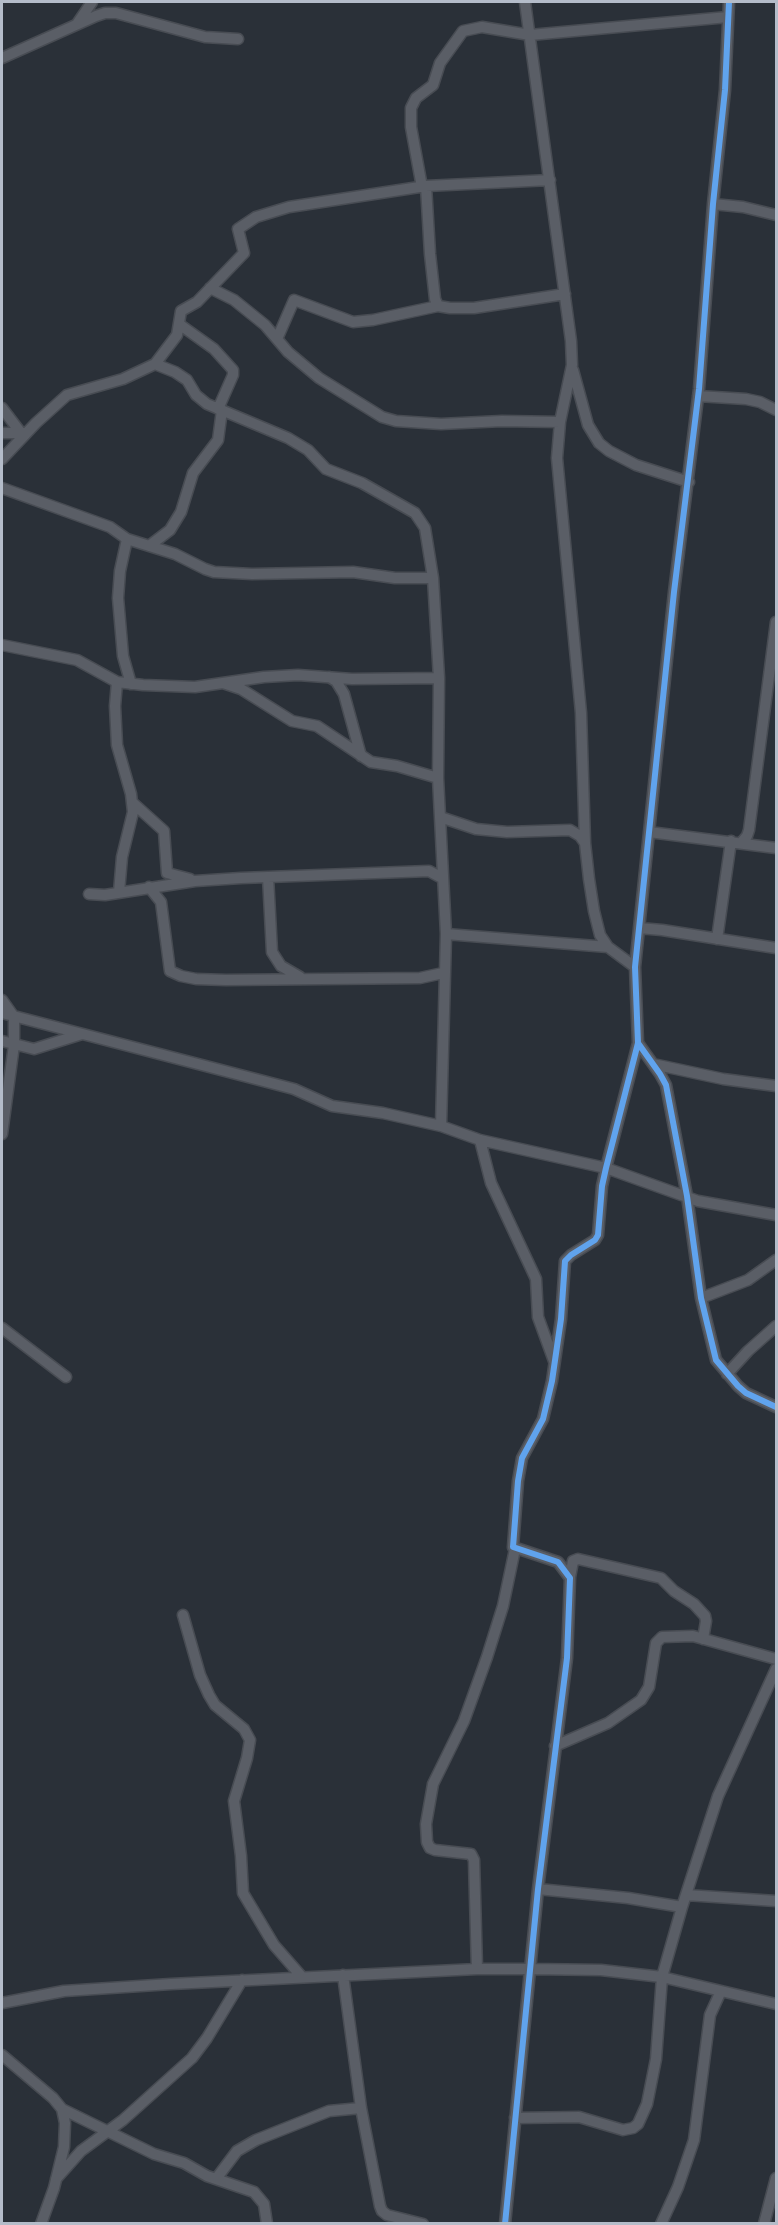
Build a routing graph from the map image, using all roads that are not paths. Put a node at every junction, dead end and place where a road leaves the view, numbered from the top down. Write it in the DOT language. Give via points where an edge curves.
graph roads {
  1 [pos="92,2"];
  2 [pos="525,2"];
  3 [pos="729,2"];
  4 [pos="728,17"];
  5 [pos="77,24"];
  6 [pos="530,35"];
  7 [pos="238,39"];
  8 [pos="2,58"];
  9 [pos="547,158"];
  10 [pos="550,180"];
  11 [pos="525,181"];
  12 [pos="424,187"];
  13 [pos="713,204"];
  14 [pos="777,215"];
  15 [pos="210,288"];
  16 [pos="565,294"];
  17 [pos="438,306"];
  18 [pos="179,324"];
  19 [pos="277,339"];
  20 [pos="170,346"];
  21 [pos="155,364"];
  22 [pos="572,365"];
  23 [pos="176,372"];
  24 [pos="698,396"];
  25 [pos="2,408"];
  26 [pos="220,410"];
  27 [pos="777,410"];
  28 [pos="560,422"];
  29 [pos="2,433"];
  30 [pos="23,433"];
  31 [pos="2,459"];
  32 [pos="689,482"];
  33 [pos="2,488"];
  34 [pos="127,538"];
  35 [pos="149,546"];
  36 [pos="433,578"];
  37 [pos="777,622"];
  38 [pos="2,645"];
  39 [pos="329,677"];
  40 [pos="439,678"];
  41 [pos="117,682"];
  42 [pos="223,683"];
  43 [pos="131,684"];
  44 [pos="361,756"];
  45 [pos="438,778"];
  46 [pos="133,803"];
  47 [pos="440,817"];
  48 [pos="457,824"];
  49 [pos="649,832"];
  50 [pos="441,841"];
  51 [pos="736,842"];
  52 [pos="585,843"];
  53 [pos="777,848"];
  54 [pos="442,862"];
  55 [pos="429,871"];
  56 [pos="268,877"];
  57 [pos="442,878"];
  58 [pos="195,881"];
  59 [pos="149,887"];
  60 [pos="119,892"];
  61 [pos="89,894"];
  62 [pos="639,928"];
  63 [pos="446,934"];
  64 [pos="717,939"];
  65 [pos="608,947"];
  66 [pos="777,948"];
  67 [pos="635,966"];
  68 [pos="443,973"];
  69 [pos="303,978"];
  70 [pos="2,1000"];
  71 [pos="2,1013"];
  72 [pos="14,1017"];
  73 [pos="83,1034"];
  74 [pos="2,1041"];
  75 [pos="638,1043"];
  76 [pos="14,1045"];
  77 [pos="653,1064"];
  78 [pos="777,1086"];
  79 [pos="4,1101"];
  80 [pos="441,1126"];
  81 [pos="2,1134"];
  82 [pos="480,1140"];
  83 [pos="606,1168"];
  84 [pos="687,1196"];
  85 [pos="777,1215"];
  86 [pos="777,1260"];
  87 [pos="701,1298"];
  88 [pos="777,1326"];
  89 [pos="2,1328"];
  90 [pos="554,1361"];
  91 [pos="727,1374"];
  92 [pos="66,1377"];
  93 [pos="777,1407"];
  94 [pos="515,1549"];
  95 [pos="570,1578"];
  96 [pos="183,1615"];
  97 [pos="703,1639"];
  98 [pos="777,1659"];
  99 [pos="777,1669"];
  100 [pos="555,1746"];
  101 [pos="538,1889"];
  102 [pos="686,1895"];
  103 [pos="777,1901"];
  104 [pos="682,1907"];
  105 [pos="477,1968"];
  106 [pos="531,1968"];
  107 [pos="343,1976"];
  108 [pos="302,1977"];
  109 [pos="662,1977"];
  110 [pos="242,1980"];
  111 [pos="721,1991"];
  112 [pos="2,2002"];
  113 [pos="777,2004"];
  114 [pos="2,2055"];
  115 [pos="361,2108"];
  116 [pos="62,2109"];
  117 [pos="515,2118"];
  118 [pos="107,2132"];
  119 [pos="777,2178"];
  120 [pos="56,2179"];
  121 [pos="216,2179"];
  122 [pos="41,2223"];
  123 [pos="267,2223"];
  124 [pos="423,2223"];
  125 [pos="505,2223"];
  126 [pos="661,2223"];
  127 [pos="764,2223"];
  1 -- 5 [label="street"];
  2 -- 6 [label="street"];
  3 -- 4 [label="street"];
  4 -- 6 [label="street"];
  4 -- 13 [label="street"];
  5 -- 7 [label="street" via="96,16 116,14 205,37"];
  5 -- 8 [label="street"];
  6 -- 9 [label="street"];
  6 -- 12 [label="street" via="482,27 462,31 457,38 440,63 433,85 416,98 411,108 411,127"];
  9 -- 10 [label="street"];
  9 -- 11 [label="street" via="539,172"];
  10 -- 11 [label="street"];
  10 -- 16 [label="street"];
  11 -- 12 [label="street"];
  12 -- 15 [label="street" via="289,207 256,218 238,229 244,253"];
  12 -- 17 [label="street"];
  13 -- 14 [label="street"];
  13 -- 24 [label="street"];
  15 -- 18 [label="street" via="181,311"];
  15 -- 19 [label="street" via="234,300"];
  16 -- 17 [label="street" via="474,308"];
  16 -- 22 [label="street"];
  17 -- 19 [label="street" via="353,322 294,300"];
  18 -- 20 [label="street"];
  18 -- 26 [label="street" via="214,349 233,370"];
  19 -- 28 [label="street" via="319,378 389,419 441,424"];
  20 -- 21 [label="street"];
  20 -- 23 [label="street"];
  21 -- 23 [label="street"];
  21 -- 30 [label="street" via="123,379 67,395"];
  22 -- 28 [label="street"];
  22 -- 32 [label="street" via="588,425 599,442 636,465"];
  23 -- 26 [label="street" via="207,405"];
  24 -- 27 [label="street" via="746,399"];
  24 -- 32 [label="street"];
  25 -- 30 [label="street"];
  26 -- 35 [label="street" via="218,440 193,473 181,512 170,530"];
  26 -- 36 [label="street" via="288,438 308,450 326,469 362,483 415,513 425,528"];
  28 -- 52 [label="street" via="557,458 581,713"];
  29 -- 30 [label="street"];
  30 -- 31 [label="street"];
  32 -- 49 [label="street"];
  33 -- 34 [label="street" via="110,527"];
  34 -- 35 [label="street"];
  34 -- 43 [label="street" via="118,598 123,656"];
  35 -- 36 [label="street" via="225,573 353,572"];
  36 -- 40 [label="street"];
  37 -- 51 [label="street" via="751,820 747,836"];
  38 -- 41 [label="street" via="77,660"];
  39 -- 40 [label="street"];
  39 -- 42 [label="street" via="264,677"];
  39 -- 44 [label="street" via="344,694"];
  40 -- 45 [label="street"];
  41 -- 43 [label="street"];
  41 -- 46 [label="street" via="117,744"];
  42 -- 43 [label="street" via="195,687"];
  42 -- 44 [label="street" via="292,721 316,726"];
  44 -- 45 [label="street" via="371,762"];
  45 -- 47 [label="street"];
  46 -- 58 [label="street" via="164,831 167,873"];
  46 -- 60 [label="street"];
  47 -- 48 [label="street"];
  47 -- 50 [label="street"];
  48 -- 50 [label="street"];
  48 -- 52 [label="street" via="507,832 570,830"];
  49 -- 51 [label="street"];
  49 -- 62 [label="street"];
  50 -- 54 [label="street"];
  51 -- 53 [label="street"];
  51 -- 64 [label="street"];
  52 -- 65 [label="street" via="594,911 600,935"];
  54 -- 55 [label="street"];
  54 -- 57 [label="street"];
  55 -- 56 [label="street"];
  55 -- 57 [label="street"];
  56 -- 58 [label="street"];
  56 -- 69 [label="street" via="272,952 281,966"];
  57 -- 63 [label="street"];
  58 -- 59 [label="street"];
  59 -- 60 [label="street"];
  59 -- 69 [label="street" via="161,902 173,974 196,979"];
  60 -- 61 [label="street"];
  62 -- 64 [label="street"];
  62 -- 67 [label="street"];
  63 -- 65 [label="street"];
  63 -- 68 [label="street"];
  64 -- 66 [label="street"];
  65 -- 67 [label="street"];
  67 -- 75 [label="street"];
  68 -- 69 [label="street" via="420,978"];
  68 -- 80 [label="street"];
  70 -- 72 [label="street"];
  71 -- 72 [label="street"];
  72 -- 73 [label="street"];
  72 -- 76 [label="street"];
  73 -- 76 [label="street" via="34,1049"];
  73 -- 80 [label="street" via="294,1089 332,1106"];
  74 -- 76 [label="street"];
  75 -- 77 [label="street"];
  75 -- 83 [label="street"];
  76 -- 79 [label="street"];
  77 -- 78 [label="street"];
  77 -- 84 [label="street" via="666,1085"];
  79 -- 81 [label="street"];
  80 -- 82 [label="street"];
  82 -- 83 [label="street"];
  82 -- 90 [label="street" via="491,1183 536,1280 538,1317"];
  83 -- 84 [label="street"];
  83 -- 90 [label="street" via="598,1235 565,1261 564,1298"];
  84 -- 85 [label="street"];
  84 -- 87 [label="street"];
  86 -- 87 [label="street" via="748,1280"];
  87 -- 91 [label="street" via="711,1346"];
  88 -- 91 [label="street"];
  89 -- 92 [label="street"];
  90 -- 94 [label="street" via="543,1419 520,1465 512,1544"];
  91 -- 93 [label="street" via="746,1392"];
  94 -- 95 [label="street" via="558,1562"];
  94 -- 105 [label="street" via="487,1657 452,1748 433,1784 426,1824 430,1848 471,1854 474,1860"];
  95 -- 97 [label="street" via="573,1561 578,1559 661,1578 705,1616"];
  95 -- 100 [label="street" via="567,1658"];
  96 -- 108 [label="street" via="209,1695 250,1740 234,1800 243,1893 274,1945"];
  97 -- 98 [label="street"];
  97 -- 100 [label="street" via="684,1635 658,1639 649,1687 640,1700 608,1723"];
  99 -- 102 [label="street" via="718,1796"];
  100 -- 101 [label="street"];
  101 -- 104 [label="street"];
  101 -- 106 [label="street"];
  102 -- 103 [label="street"];
  102 -- 104 [label="street"];
  104 -- 109 [label="street"];
  105 -- 106 [label="street"];
  105 -- 107 [label="street"];
  106 -- 109 [label="street"];
  106 -- 117 [label="street"];
  107 -- 108 [label="street"];
  107 -- 115 [label="street"];
  108 -- 110 [label="street"];
  109 -- 111 [label="street"];
  109 -- 117 [label="street" via="656,2059 647,2104 638,2124 623,2130 579,2117"];
  110 -- 112 [label="street" via="64,1991"];
  110 -- 118 [label="street" via="192,2058"];
  111 -- 113 [label="street"];
  111 -- 126 [label="street" via="709,2021 694,2140"];
  114 -- 116 [label="street"];
  115 -- 121 [label="street" via="329,2111 256,2140 237,2151"];
  115 -- 124 [label="street" via="382,2211"];
  116 -- 118 [label="street"];
  116 -- 120 [label="street" via="65,2140"];
  117 -- 125 [label="street"];
  118 -- 120 [label="street" via="81,2151"];
  118 -- 121 [label="street"];
  119 -- 127 [label="street"];
  120 -- 122 [label="street"];
  121 -- 123 [label="street" via="259,2196"];
}
